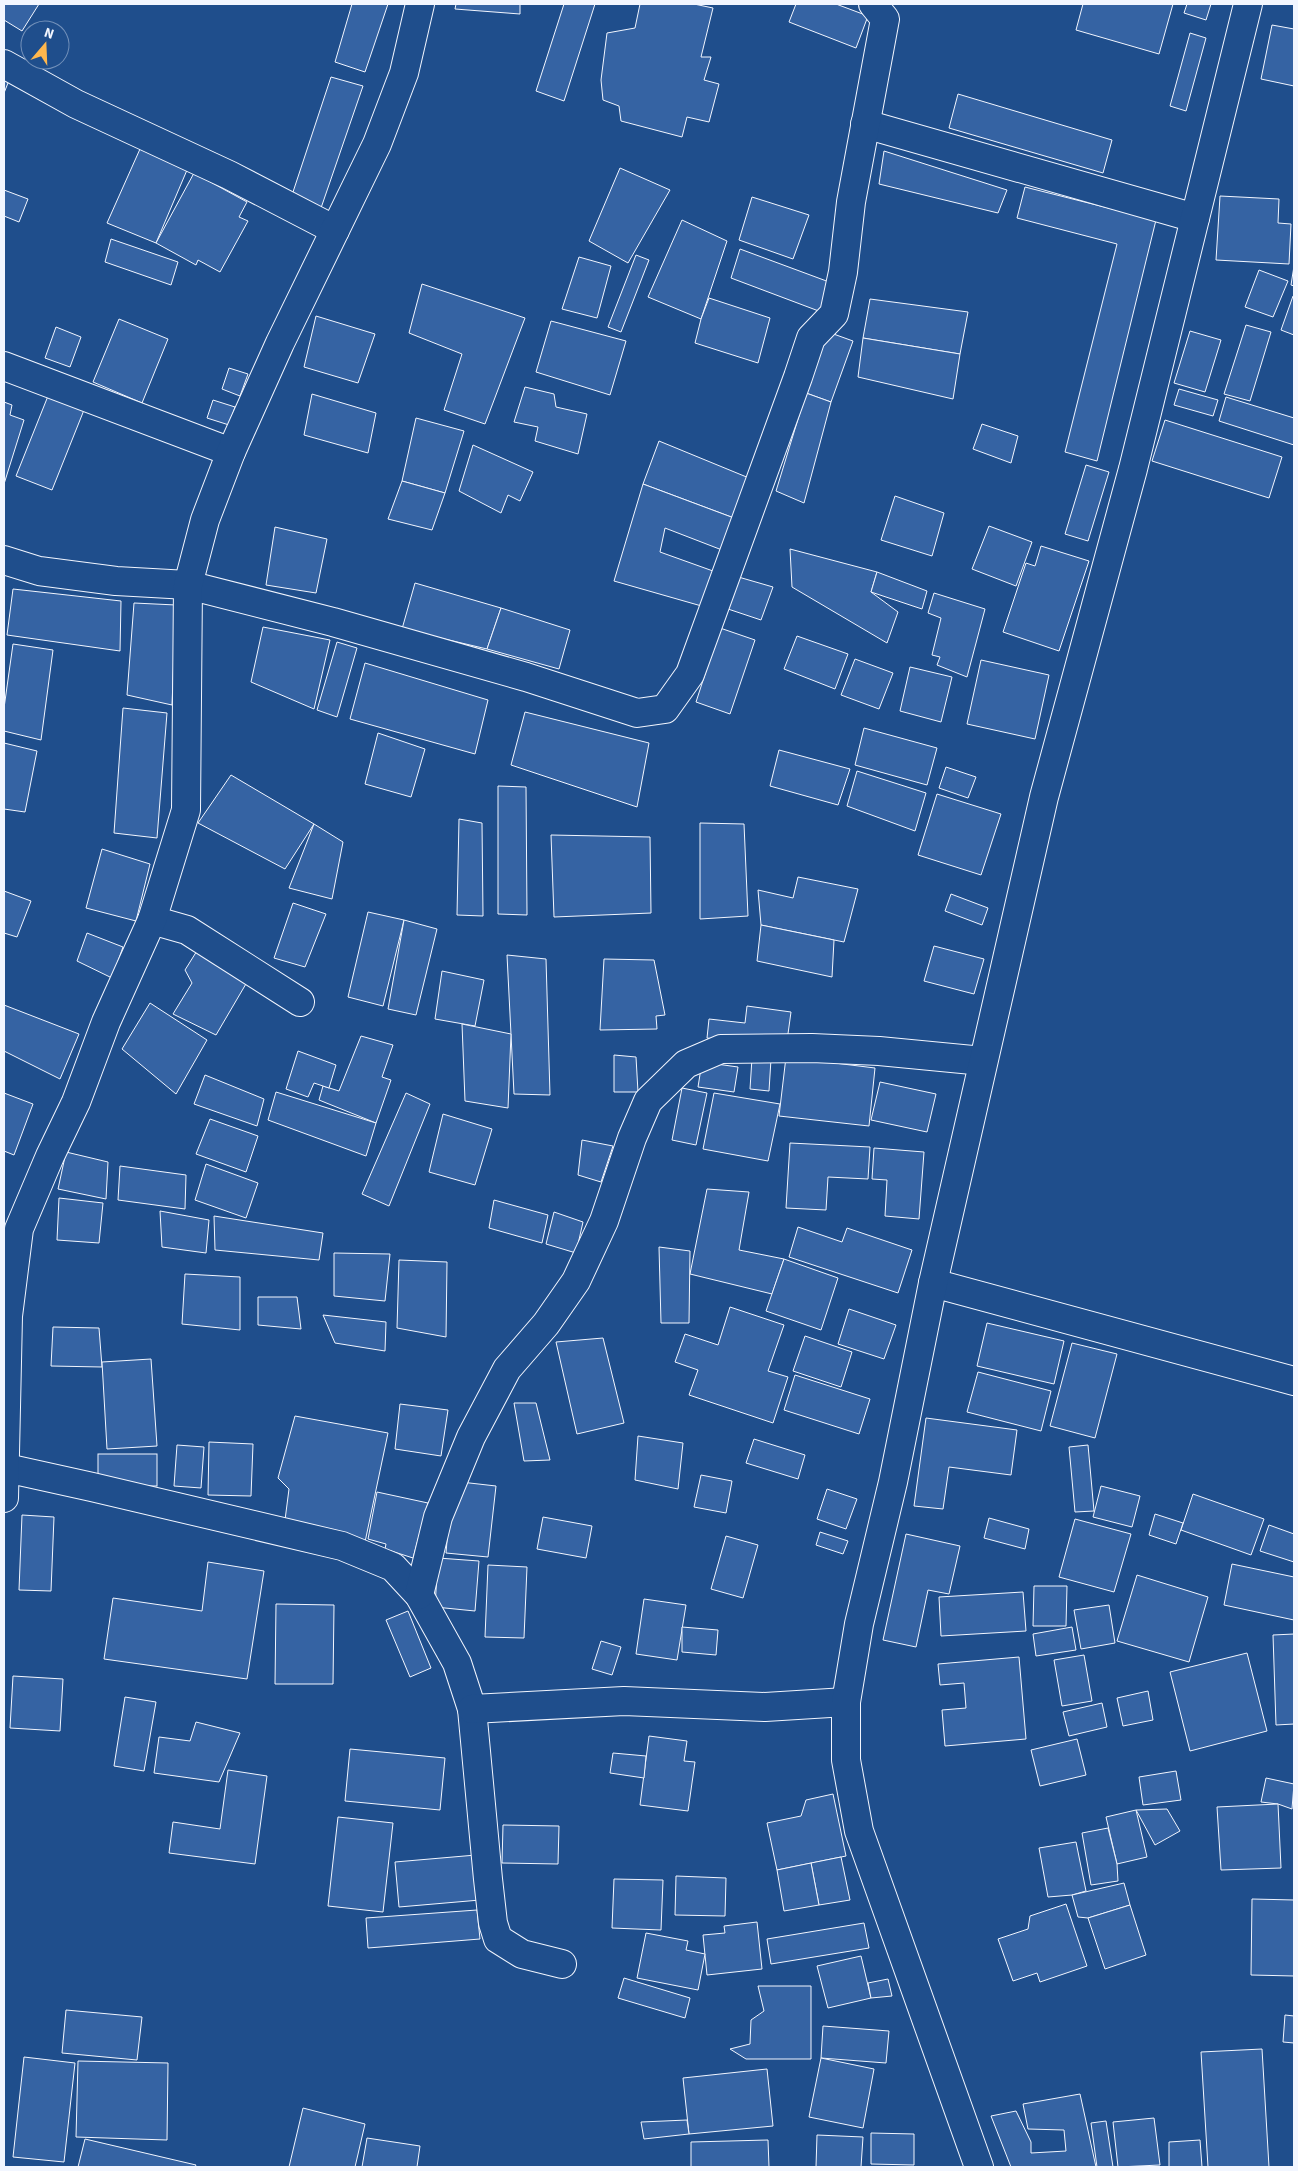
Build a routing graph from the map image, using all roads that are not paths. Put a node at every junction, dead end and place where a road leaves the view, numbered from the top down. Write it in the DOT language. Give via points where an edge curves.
graph roads {
  1 [pos="420,4"];
  2 [pos="873,4"];
  3 [pos="1248,4"];
  4 [pos="4,64"];
  5 [pos="865,124"];
  6 [pos="1195,218"];
  7 [pos="335,230"];
  8 [pos="4,366"];
  9 [pos="232,452"];
  10 [pos="4,560"];
  11 [pos="188,585"];
  12 [pos="152,920"];
  13 [pos="300,1002"];
  14 [pos="983,1061"];
  15 [pos="11,1228"];
  16 [pos="933,1283"];
  17 [pos="1294,1381"];
  18 [pos="6,1468"];
  19 [pos="4,1498"];
  20 [pos="419,1595"];
  21 [pos="846,1702"];
  22 [pos="472,1709"];
  23 [pos="562,1964"];
  24 [pos="979,2167"];
  1 -- 7 [label="street" via="404,73 384,126"];
  2 -- 5 [label="street" via="884,19"];
  3 -- 6 [label="street"];
  4 -- 7 [label="street" via="76,104 229,175"];
  5 -- 6 [label="street"];
  5 -- 11 [label="street" via="834,314 811,338 690,674 665,709 637,712 342,625"];
  6 -- 14 [label="street" via="1131,478 1044,797"];
  7 -- 9 [label="street"];
  8 -- 9 [label="street"];
  9 -- 11 [label="street" via="205,520"];
  10 -- 11 [label="street" via="58,574"];
  11 -- 12 [label="street" via="186,810"];
  12 -- 13 [label="street" via="187,930"];
  12 -- 15 [label="street" via="106,1022 76,1102"];
  14 -- 16 [label="street"];
  14 -- 20 [label="street" via="879,1051 794,1048 720,1049 686,1064 648,1101 604,1221 576,1281 546,1324 507,1368 471,1438 438,1517"];
  15 -- 18 [label="street"];
  16 -- 17 [label="street"];
  16 -- 21 [label="street" via="893,1482 859,1624"];
  18 -- 19 [label="street"];
  18 -- 20 [label="street" via="342,1546 393,1567"];
  20 -- 22 [label="street" via="458,1663"];
  21 -- 22 [label="street" via="765,1707 624,1701"];
  21 -- 24 [label="street" via="846,1760 859,1831"];
  22 -- 23 [label="street" via="489,1888 498,1939 522,1954"];
}
